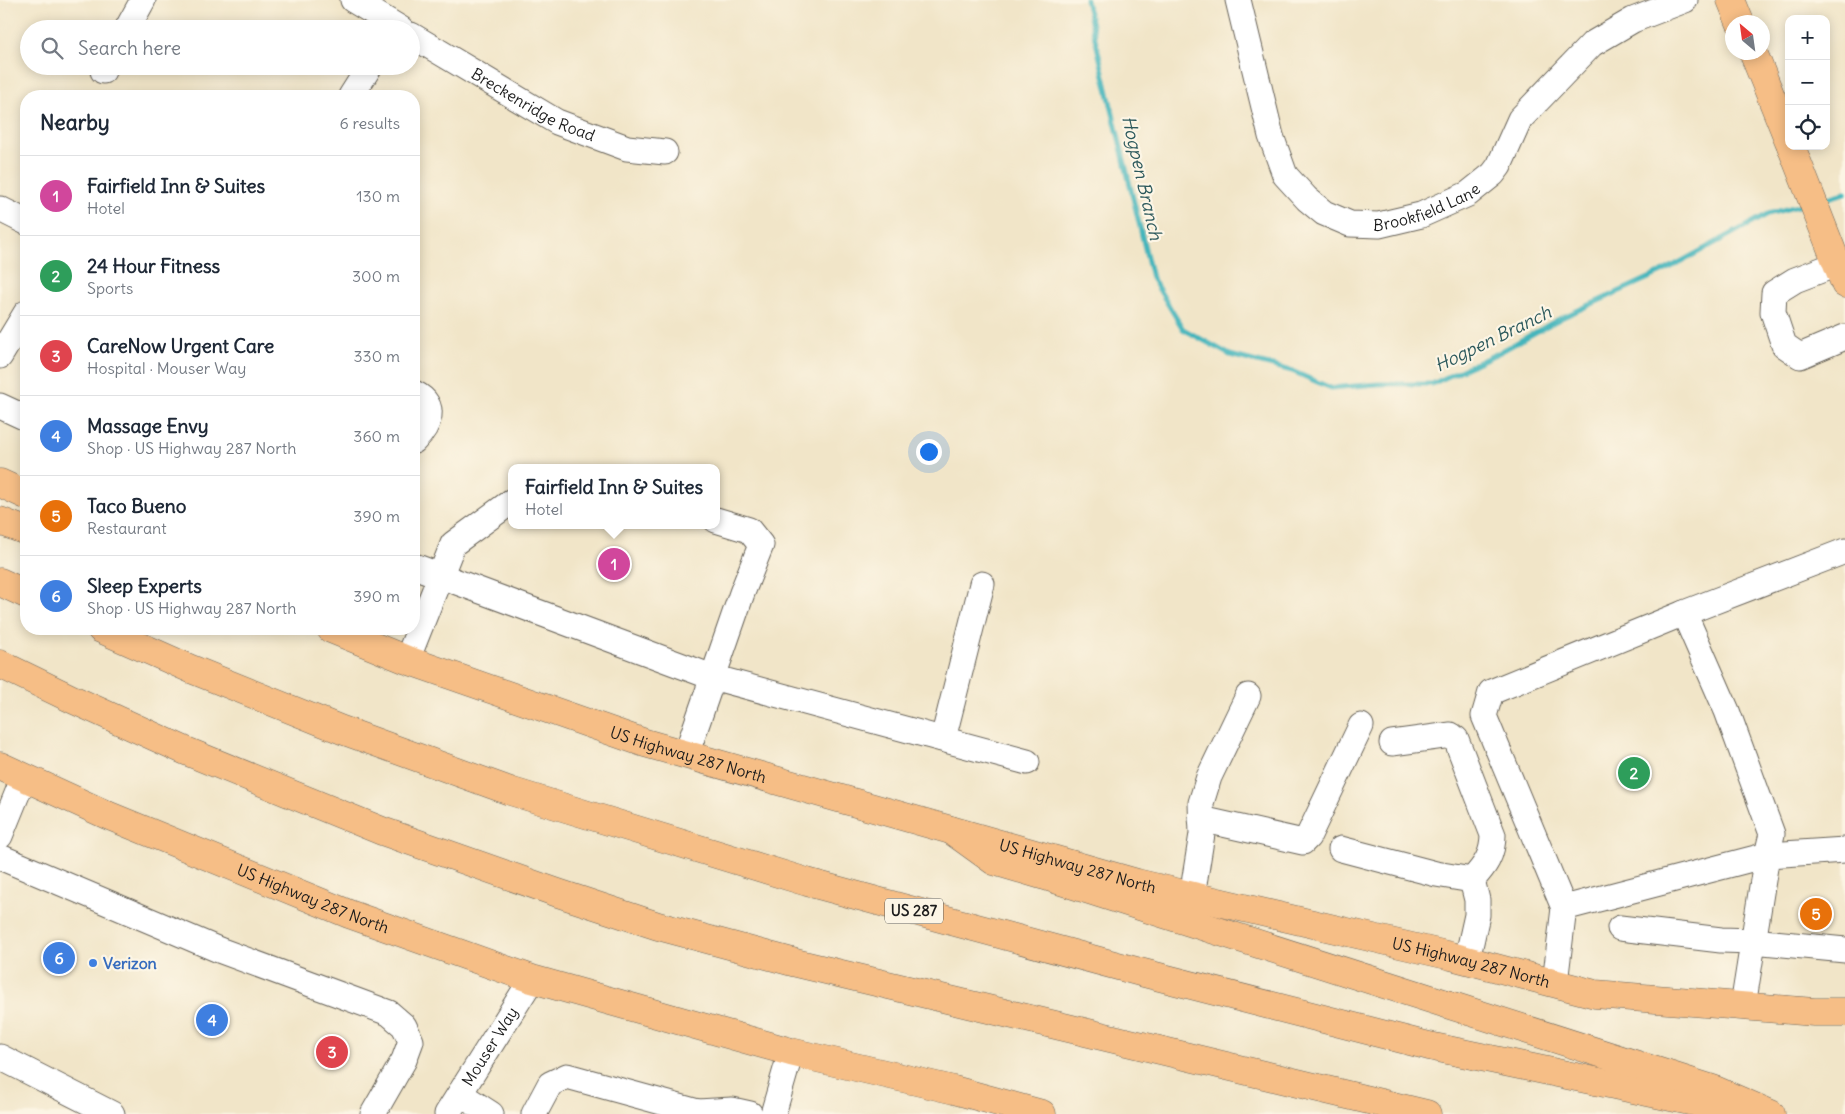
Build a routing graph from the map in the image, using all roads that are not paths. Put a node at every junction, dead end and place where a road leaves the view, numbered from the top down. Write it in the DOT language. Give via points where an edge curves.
graph roads {
  1 [pos="143,0"];
  2 [pos="354,0"];
  3 [pos="1238,0"];
  4 [pos="1684,0"];
  5 [pos="1731,0"];
  6 [pos="1737,15"];
  7 [pos="132,20"];
  8 [pos="385,20"];
  9 [pos="420,42"];
  10 [pos="1756,60"];
  11 [pos="364,75"];
  12 [pos="355,90"];
  13 [pos="1785,130"];
  14 [pos="665,152"];
  15 [pos="1796,157"];
  16 [pos="0,208"];
  17 [pos="20,219"];
  18 [pos="1841,274"];
  19 [pos="20,323"];
  20 [pos="1845,337"];
  21 [pos="0,356"];
  22 [pos="420,397"];
  23 [pos="0,406"];
  24 [pos="20,415"];
  25 [pos="420,435"];
  26 [pos="508,504"];
  27 [pos="0,521"];
  28 [pos="720,521"];
  29 [pos="20,529"];
  30 [pos="1845,551"];
  31 [pos="420,569"];
  32 [pos="440,577"];
  33 [pos="0,582"];
  34 [pos="982,584"];
  35 [pos="20,591"];
  36 [pos="1684,613"];
  37 [pos="420,627"];
  38 [pos="114,635"];
  39 [pos="346,635"];
  40 [pos="417,635"];
  41 [pos="407,660"];
  42 [pos="0,664"];
  43 [pos="712,677"];
  44 [pos="1248,696"];
  45 [pos="1361,726"];
  46 [pos="943,739"];
  47 [pos="1392,742"];
  48 [pos="686,755"];
  49 [pos="1027,762"];
  50 [pos="12,772"];
  51 [pos="1201,819"];
  52 [pos="950,830"];
  53 [pos="0,836"];
  54 [pos="1342,849"];
  55 [pos="1845,850"];
  56 [pos="1767,855"];
  57 [pos="0,857"];
  58 [pos="1472,880"];
  59 [pos="1192,896"];
  60 [pos="1564,908"];
  61 [pos="1620,928"];
  62 [pos="1753,941"];
  63 [pos="1845,950"];
  64 [pos="1467,960"];
  65 [pos="532,979"];
  66 [pos="1555,983"];
  67 [pos="1743,1006"];
  68 [pos="1845,1012"];
  69 [pos="791,1052"];
  70 [pos="0,1057"];
  71 [pos="453,1104"];
  72 [pos="697,1113"];
  73 [pos="112,1114"];
  74 [pos="373,1114"];
  75 [pos="490,1114"];
  76 [pos="534,1114"];
  77 [pos="750,1114"];
  78 [pos="773,1114"];
  79 [pos="1042,1114"];
  80 [pos="1428,1114"];
  81 [pos="1751,1114"];
  82 [pos="1771,1114"];
  1 -- 7 [label="street"];
  2 -- 8 [label="street, Breckenridge Road"];
  3 -- 4 [label="street, Brookfield Lane" via="1271,136 1286,175 1324,213 1350,224 1379,225 1421,215 1468,194 1499,166 1520,119 1592,44 1632,20"];
  5 -- 6 [label="main road"];
  9 -- 14 [label="street, Breckenridge Road" via="557,122 627,148"];
  10 -- 13 [label="main road"];
  11 -- 12 [label="street"];
  15 -- 18 [label="main road"];
  16 -- 17 [label="street"];
  18 -- 20 [label="street" via="1795,280 1774,293 1773,312 1784,344 1800,356"];
  19 -- 21 [label="street"];
  22 -- 25 [label="street" via="429,409 429,421"];
  23 -- 24 [label="street"];
  26 -- 32 [label="street" via="453,544"];
  27 -- 29 [label="main road"];
  28 -- 43 [label="street" via="749,530 761,545"];
  30 -- 36 [label="street"];
  31 -- 32 [label="street"];
  32 -- 37 [label="street"];
  32 -- 43 [label="street"];
  33 -- 35 [label="main road"];
  34 -- 46 [label="street"];
  36 -- 56 [label="street" via="1727,711 1772,834"];
  36 -- 60 [label="street" via="1491,692 1484,716"];
  38 -- 81 [label="main road, US 287" via="334,726 510,791 806,882 1429,1046"];
  39 -- 41 [label="main road, US Highway 287 North"];
  40 -- 41 [label="street"];
  41 -- 48 [label="main road, US Highway 287 North"];
  42 -- 80 [label="main road" via="186,751 382,831 649,923 796,963"];
  43 -- 46 [label="street"];
  43 -- 48 [label="street"];
  44 -- 51 [label="street" via="1209,777 1201,803"];
  45 -- 51 [label="street" via="1303,842"];
  46 -- 49 [label="street"];
  47 -- 58 [label="street" via="1451,735 1456,739 1492,835 1490,857"];
  48 -- 52 [label="main road, US Highway 287 North"];
  50 -- 53 [label="street"];
  50 -- 65 [label="main road, US Highway 287 North" via="116,819 349,914"];
  51 -- 59 [label="street" via="1202,834"];
  52 -- 59 [label="main road, US Highway 287 North"];
  52 -- 82 [label="main road" via="994,862 1714,1089"];
  54 -- 58 [label="street" via="1436,874"];
  55 -- 56 [label="street"];
  56 -- 60 [label="street"];
  56 -- 62 [label="street"];
  57 -- 74 [label="street" via="219,950 389,1014 404,1026 411,1041 404,1060"];
  58 -- 64 [label="street" via="1477,915"];
  59 -- 64 [label="main road, US Highway 287 North"];
  60 -- 66 [label="street"];
  61 -- 62 [label="street"];
  62 -- 63 [label="street"];
  62 -- 67 [label="street"];
  64 -- 66 [label="main road, US Highway 287 North"];
  65 -- 69 [label="main road, US Highway 287 North"];
  65 -- 71 [label="street, Mouser Way"];
  66 -- 67 [label="main road, US Highway 287 North" via="1595,994"];
  67 -- 68 [label="main road, US Highway 287 North"];
  69 -- 78 [label="street"];
  69 -- 79 [label="main road, US Highway 287 North"];
  70 -- 73 [label="street"];
  71 -- 75 [label="street"];
  72 -- 76 [label="street" via="567,1076 550,1084"];
  72 -- 77 [label="street" via="732,1110"];
}
